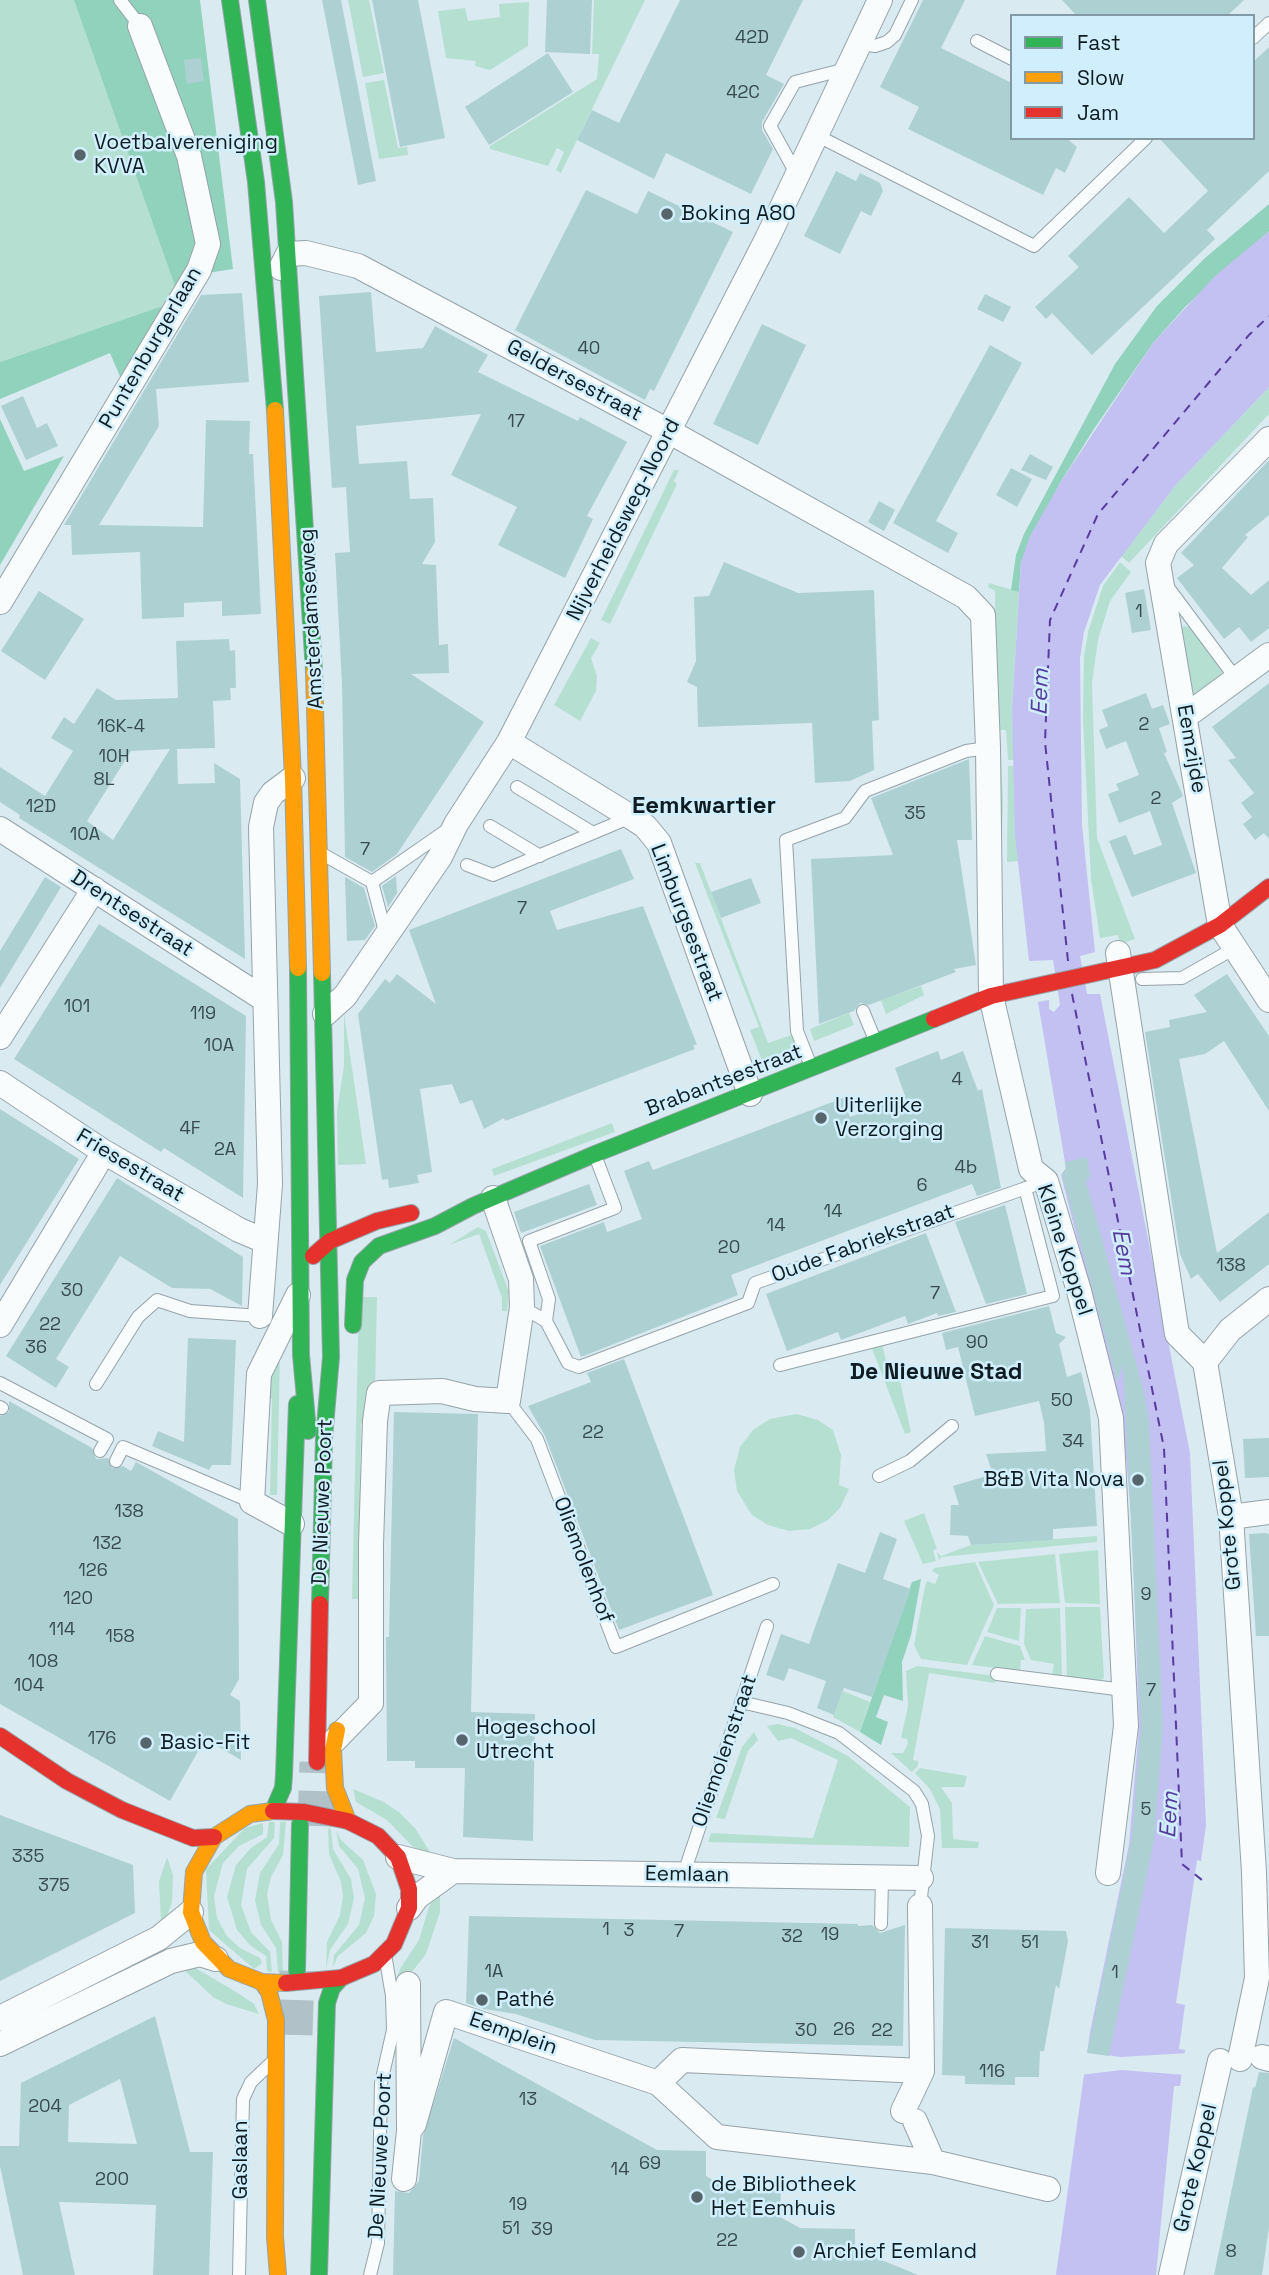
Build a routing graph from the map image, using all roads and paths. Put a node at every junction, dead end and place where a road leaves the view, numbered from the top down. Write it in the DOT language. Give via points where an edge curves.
graph roads {
  1 [pos="120,0"];
  2 [pos="230,0"];
  3 [pos="257,0"];
  4 [pos="880,0"];
  5 [pos="912,0"];
  6 [pos="1269,23"];
  7 [pos="140,26"];
  8 [pos="1255,36"];
  9 [pos="977,41"];
  10 [pos="859,43"];
  11 [pos="1010,58"];
  12 [pos="846,69"];
  13 [pos="816,135"];
  14 [pos="1144,140"];
  15 [pos="797,175"];
  16 [pos="288,254"];
  17 [pos="266,296"];
  18 [pos="662,427"];
  19 [pos="1269,439"];
  20 [pos="1158,574"];
  21 [pos="966,597"];
  22 [pos="0,602"];
  23 [pos="1269,655"];
  24 [pos="1237,680"];
  25 [pos="1186,716"];
  26 [pos="509,742"];
  27 [pos="988,748"];
  28 [pos="293,778"];
  29 [pos="517,788"];
  30 [pos="631,817"];
  31 [pos="456,824"];
  32 [pos="490,826"];
  33 [pos="0,829"];
  34 [pos="593,833"];
  35 [pos="320,853"];
  36 [pos="540,856"];
  37 [pos="467,865"];
  38 [pos="372,882"];
  39 [pos="1269,887"];
  40 [pos="94,889"];
  41 [pos="262,918"];
  42 [pos="1220,925"];
  43 [pos="386,935"];
  44 [pos="1235,948"];
  45 [pos="1120,980"];
  46 [pos="991,996"];
  47 [pos="264,999"];
  48 [pos="1269,1000"];
  49 [pos="299,1001"];
  50 [pos="863,1012"];
  51 [pos="325,1014"];
  52 [pos="0,1037"];
  53 [pos="876,1044"];
  54 [pos="812,1070"];
  55 [pos="0,1083"];
  56 [pos="750,1094"];
  57 [pos="104,1152"];
  58 [pos="595,1154"];
  59 [pos="328,1182"];
  60 [pos="1035,1184"];
  61 [pos="343,1202"];
  62 [pos="483,1202"];
  63 [pos="359,1216"];
  64 [pos="377,1221"];
  65 [pos="265,1241"];
  66 [pos="330,1241"];
  67 [pos="302,1278"];
  68 [pos="1269,1299"];
  69 [pos="522,1307"];
  70 [pos="260,1316"];
  71 [pos="546,1321"];
  72 [pos="0,1325"];
  73 [pos="352,1344"];
  74 [pos="301,1355"];
  75 [pos="331,1357"];
  76 [pos="1205,1362"];
  77 [pos="780,1364"];
  78 [pos="0,1383"];
  79 [pos="96,1384"];
  80 [pos="508,1401"];
  81 [pos="342,1425"];
  82 [pos="951,1426"];
  83 [pos="100,1451"];
  84 [pos="116,1461"];
  85 [pos="878,1476"];
  86 [pos="252,1502"];
  87 [pos="1269,1512"];
  88 [pos="1231,1517"];
  89 [pos="292,1524"];
  90 [pos="773,1584"];
  91 [pos="289,1596"];
  92 [pos="767,1626"];
  93 [pos="275,1631"];
  94 [pos="997,1674"];
  95 [pos="1124,1690"];
  96 [pos="741,1702"];
  97 [pos="339,1710"];
  98 [pos="0,1736"];
  99 [pos="335,1740"];
  100 [pos="0,1751"];
  101 [pos="42,1765"];
  102 [pos="263,1795"];
  103 [pos="122,1810"];
  104 [pos="272,1811"];
  105 [pos="250,1814"];
  106 [pos="348,1821"];
  107 [pos="308,1825"];
  108 [pos="214,1837"];
  109 [pos="165,1845"];
  110 [pos="398,1857"];
  111 [pos="181,1859"];
  112 [pos="924,1868"];
  113 [pos="453,1871"];
  114 [pos="194,1872"];
  115 [pos="1108,1873"];
  116 [pos="683,1875"];
  117 [pos="882,1879"];
  118 [pos="920,1906"];
  119 [pos="409,1908"];
  120 [pos="191,1912"];
  121 [pos="881,1924"];
  122 [pos="386,1954"];
  123 [pos="216,1959"];
  124 [pos="304,1971"];
  125 [pos="262,1982"];
  126 [pos="344,1985"];
  127 [pos="435,2004"];
  128 [pos="0,2018"];
  129 [pos="311,2034"];
  130 [pos="0,2044"];
  131 [pos="276,2058"];
  132 [pos="1247,2059"];
  133 [pos="922,2071"];
  134 [pos="658,2083"];
  135 [pos="278,2096"];
  136 [pos="409,2131"];
  137 [pos="933,2162"];
  138 [pos="292,2170"];
  139 [pos="404,2179"];
  140 [pos="1048,2189"];
  141 [pos="261,2235"];
  142 [pos="333,2250"];
  143 [pos="239,2275"];
  144 [pos="278,2275"];
  145 [pos="288,2275"];
  146 [pos="308,2275"];
  147 [pos="319,2275"];
  148 [pos="327,2275"];
  149 [pos="370,2275"];
  150 [pos="1171,2275"];
  1 -- 7 [label="lane, Puntenburgerlaan"];
  2 -- 17 [label="main road, Amsterdamseweg" via="256,182"];
  3 -- 16 [label="main road, Amsterdamseweg"];
  4 -- 10 [label="street, Nijverheidsweg-Noord"];
  5 -- 10 [label="lane" via="887,42 875,46"];
  6 -- 8 [label="lane"];
  7 -- 22 [label="street, Puntenburgerlaan" via="189,156 208,244 199,270"];
  9 -- 11 [label="lane"];
  10 -- 12 [label="street, Nijverheidsweg-Noord"];
  12 -- 13 [label="street, Nijverheidsweg-Noord"];
  12 -- 15 [label="lane" via="795,82 770,127"];
  13 -- 14 [label="lane" via="1034,246"];
  13 -- 15 [label="street, Nijverheidsweg-Noord"];
  15 -- 18 [label="street, Nijverheidsweg-Noord"];
  16 -- 17 [label="street"];
  16 -- 18 [label="street, Geldersestraat" via="320,254 358,266"];
  16 -- 35 [label="main road, Amsterdamseweg" via="312,606"];
  17 -- 28 [label="main road, Amsterdamseweg" via="277,428"];
  18 -- 21 [label="street, Geldersestraat"];
  18 -- 26 [label="street, Nijverheidsweg-Noord"];
  19 -- 20 [label="street, Eemzijde" via="1166,544 1159,554"];
  20 -- 24 [label="lane"];
  20 -- 25 [label="street, Eemzijde"];
  21 -- 27 [label="street, Kleine Koppel" via="983,615"];
  23 -- 24 [label="street"];
  24 -- 25 [label="street"];
  25 -- 42 [label="street, Eemzijde"];
  26 -- 30 [label="street, Limburgsestraat"];
  26 -- 31 [label="street, Nijverheidsweg-Noord"];
  27 -- 46 [label="street, Kleine Koppel"];
  27 -- 54 [label="lane" via="965,751 864,791 845,818 786,840 797,1031"];
  28 -- 41 [label="street, Amsterdamseweg" via="266,803 261,827"];
  28 -- 49 [label="main road, Amsterdamseweg"];
  29 -- 34 [label="lane"];
  30 -- 34 [label="lane"];
  30 -- 56 [label="street, Limburgsestraat" via="659,843"];
  31 -- 38 [label="lane"];
  31 -- 43 [label="street, Nijverheidsweg-Noord" via="440,857"];
  32 -- 36 [label="lane"];
  33 -- 40 [label="street, Drentsestraat"];
  34 -- 36 [label="lane"];
  35 -- 38 [label="lane"];
  35 -- 51 [label="main road, Amsterdamseweg"];
  36 -- 37 [label="lane" via="493,875"];
  38 -- 43 [label="lane"];
  39 -- 42 [label="main road, Brabantsestraat"];
  40 -- 47 [label="street, Drentsestraat"];
  40 -- 52 [label="street"];
  41 -- 47 [label="street, Amsterdamseweg"];
  41 -- 49 [label="street, Amsterdamseweg"];
  42 -- 44 [label="street"];
  42 -- 45 [label="main road, Brabantsestraat"];
  43 -- 51 [label="street, Nijverheidsweg-Noord" via="345,996"];
  44 -- 45 [label="lane" via="1182,978"];
  44 -- 48 [label="street"];
  45 -- 46 [label="main road, Brabantsestraat" via="1019,988"];
  45 -- 76 [label="street" via="1177,1334"];
  46 -- 53 [label="main road, Brabantsestraat"];
  46 -- 60 [label="street, Kleine Koppel"];
  47 -- 65 [label="street, Amsterdamseweg" via="271,1184"];
  49 -- 67 [label="main road, Amsterdamseweg"];
  50 -- 53 [label="lane"];
  51 -- 59 [label="main road, Amsterdamseweg"];
  53 -- 54 [label="main road, Brabantsestraat"];
  54 -- 56 [label="main road, Brabantsestraat"];
  55 -- 57 [label="street, Friesestraat"];
  56 -- 58 [label="main road, Brabantsestraat"];
  57 -- 65 [label="street, Friesestraat"];
  57 -- 72 [label="street"];
  58 -- 62 [label="main road, Brabantsestraat"];
  58 -- 71 [label="lane" via="615,1208 529,1241 550,1299"];
  59 -- 61 [label="main road"];
  59 -- 66 [label="main road, Amsterdamseweg"];
  60 -- 71 [label="lane, Oude Fabriekstraat" via="755,1283 748,1303 579,1367 568,1363"];
  60 -- 77 [label="lane" via="1053,1296"];
  60 -- 95 [label="street, Kleine Koppel" via="1079,1291 1111,1418"];
  62 -- 64 [label="main road, Brabantsestraat"];
  62 -- 69 [label="street" via="521,1279"];
  62 -- 73 [label="main road, Brabantsestraat" via="379,1246 362,1262 355,1280"];
  63 -- 64 [label="main road"];
  64 -- 66 [label="main road, Brabantsestraat"];
  65 -- 70 [label="street, Amsterdamseweg"];
  66 -- 67 [label="main road, Brabantsestraat"];
  66 -- 75 [label="main road, De Nieuwe Poort"];
  67 -- 74 [label="main road, De Nieuwe Poort"];
  67 -- 86 [label="street" via="260,1374"];
  68 -- 76 [label="street" via="1230,1330"];
  69 -- 71 [label="lane"];
  69 -- 80 [label="street"];
  70 -- 79 [label="lane" via="190,1311 157,1300 138,1317"];
  74 -- 75 [label="main road, De Nieuwe Poort" via="308,1437 309,1761"];
  74 -- 89 [label="main road, De Nieuwe Poort" via="293,1439"];
  75 -- 81 [label="main road"];
  76 -- 88 [label="street, Grote Koppel"];
  78 -- 83 [label="lane" via="107,1439"];
  80 -- 90 [label="lane, Oliemolenhof" via="537,1439 616,1647"];
  80 -- 99 [label="street" via="442,1391 379,1393 371,1544 371,1703"];
  82 -- 85 [label="lane" via="910,1461"];
  84 -- 86 [label="lane" via="123,1447"];
  86 -- 89 [label="street"];
  87 -- 88 [label="street"];
  88 -- 132 [label="street, Grote Koppel" via="1254,1872 1257,1978"];
  89 -- 91 [label="main road, De Nieuwe Poort"];
  91 -- 93 [label="lane, De Nieuwe Poort"];
  91 -- 104 [label="main road, De Nieuwe Poort" via="284,1788"];
  92 -- 96 [label="lane, Oliemolenstraat"];
  94 -- 95 [label="lane"];
  95 -- 115 [label="street, Kleine Koppel" via="1126,1726"];
  96 -- 112 [label="lane" via="788,1713 839,1733 905,1782 925,1815"];
  96 -- 116 [label="lane, Oliemolenstraat"];
  97 -- 99 [label="main road"];
  98 -- 101 [label="main road"];
  99 -- 106 [label="main road" via="335,1788"];
  100 -- 101 [label="main road"];
  101 -- 103 [label="main road"];
  102 -- 105 [label="lane"];
  103 -- 108 [label="main road" via="193,1838"];
  103 -- 109 [label="main road" via="134,1825"];
  104 -- 105 [label="main road"];
  104 -- 106 [label="main road"];
  105 -- 108 [label="main road"];
  106 -- 110 [label="main road" via="378,1836"];
  107 -- 124 [label="main road"];
  108 -- 114 [label="main road"];
  110 -- 113 [label="street, Eemlaan"];
  110 -- 119 [label="main road" via="409,1889"];
  111 -- 114 [label="main road"];
  112 -- 117 [label="street, Eemlaan"];
  112 -- 118 [label="lane"];
  113 -- 116 [label="street, Eemlaan"];
  113 -- 119 [label="street"];
  114 -- 120 [label="main road"];
  116 -- 117 [label="street, Eemlaan"];
  117 -- 121 [label="lane"];
  118 -- 133 [label="street"];
  119 -- 122 [label="main road" via="401,1933"];
  120 -- 123 [label="main road"];
  120 -- 128 [label="street" via="159,1938"];
  122 -- 126 [label="main road"];
  122 -- 149 [label="lane, De Nieuwe Poort" via="393,2030 381,2082 378,2242"];
  123 -- 125 [label="main road"];
  123 -- 130 [label="street" via="200,1954 171,1961"];
  125 -- 126 [label="main road"];
  125 -- 131 [label="main road" via="275,2012"];
  126 -- 147 [label="main road" via="332,1989 327,2003"];
  127 -- 136 [label="street, Eemplein" via="408,1984"];
  129 -- 146 [label="main road"];
  131 -- 135 [label="main road"];
  131 -- 143 [label="lane, Gaslaan" via="251,2082 243,2099"];
  132 -- 150 [label="street, Grote Koppel"];
  133 -- 134 [label="street" via="682,2060"];
  133 -- 137 [label="street" via="909,2116"];
  134 -- 136 [label="street, Eemplein" via="446,2012"];
  134 -- 137 [label="street, Eemplein" via="717,2137"];
  135 -- 141 [label="lane" via="263,2160"];
  135 -- 144 [label="main road"];
  136 -- 139 [label="street, Eemplein"];
  137 -- 140 [label="street, Eemplein"];
  138 -- 145 [label="main road"];
  142 -- 148 [label="lane"];
}
